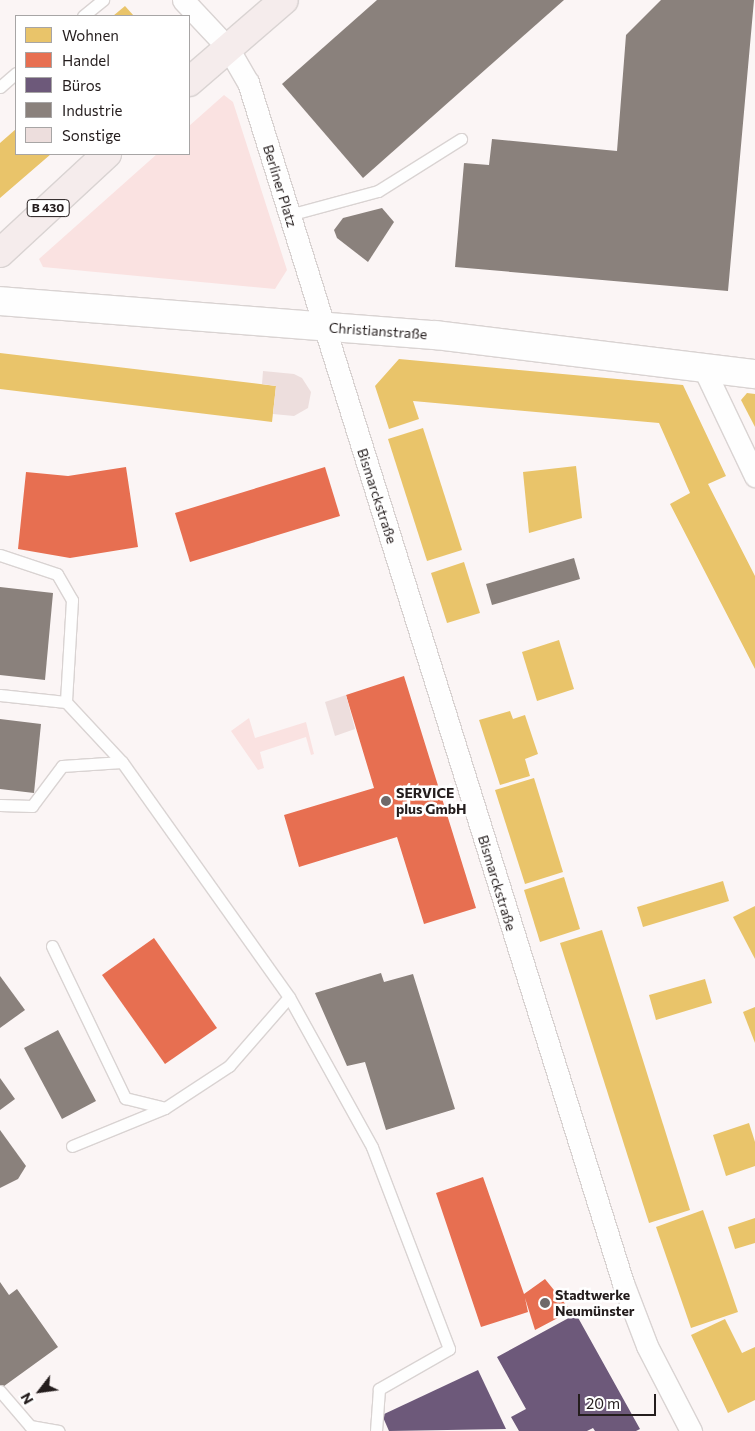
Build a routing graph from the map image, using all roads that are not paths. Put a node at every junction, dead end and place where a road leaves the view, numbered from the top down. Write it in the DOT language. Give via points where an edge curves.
graph roads {
  1 [pos="103,0"];
  2 [pos="183,0"];
  3 [pos="284,0"];
  4 [pos="84,15"];
  5 [pos="228,48"];
  6 [pos="15,74"];
  7 [pos="190,81"];
  8 [pos="0,87"];
  9 [pos="461,139"];
  10 [pos="105,155"];
  11 [pos="288,215"];
  12 [pos="0,253"];
  13 [pos="0,301"];
  14 [pos="322,327"];
  15 [pos="702,367"];
  16 [pos="755,374"];
  17 [pos="755,476"];
  18 [pos="0,555"];
  19 [pos="0,695"];
  20 [pos="66,702"];
  21 [pos="122,762"];
  22 [pos="0,805"];
  23 [pos="52,946"];
  24 [pos="289,997"];
  25 [pos="165,1108"];
  26 [pos="72,1146"];
  27 [pos="0,1391"];
  28 [pos="59,1431"];
  29 [pos="376,1431"];
  30 [pos="691,1431"];
  1 -- 4 [label="lane"];
  2 -- 5 [label="street, Berliner Platz"];
  3 -- 5 [label="main road"];
  5 -- 7 [label="main road"];
  5 -- 11 [label="street, Berliner Platz" via="248,82"];
  6 -- 8 [label="lane"];
  9 -- 11 [label="lane" via="378,191"];
  10 -- 12 [label="main road, B 430"];
  11 -- 14 [label="street, Berliner Platz"];
  13 -- 14 [label="street, Christianstraße"];
  14 -- 15 [label="street, Christianstraße" via="436,335"];
  14 -- 30 [label="street, Bismarckstraße" via="623,1282 647,1346"];
  15 -- 16 [label="street, Christianstraße"];
  15 -- 17 [label="street"];
  18 -- 20 [label="lane" via="57,574 72,600"];
  19 -- 20 [label="lane"];
  20 -- 21 [label="lane"];
  21 -- 22 [label="lane" via="62,766 32,806"];
  21 -- 24 [label="lane"];
  23 -- 25 [label="lane" via="126,1098"];
  24 -- 25 [label="lane" via="229,1066"];
  24 -- 29 [label="lane" via="372,1147 449,1349 379,1390"];
  25 -- 26 [label="lane"];
  27 -- 28 [label="lane" via="30,1426"];
}
